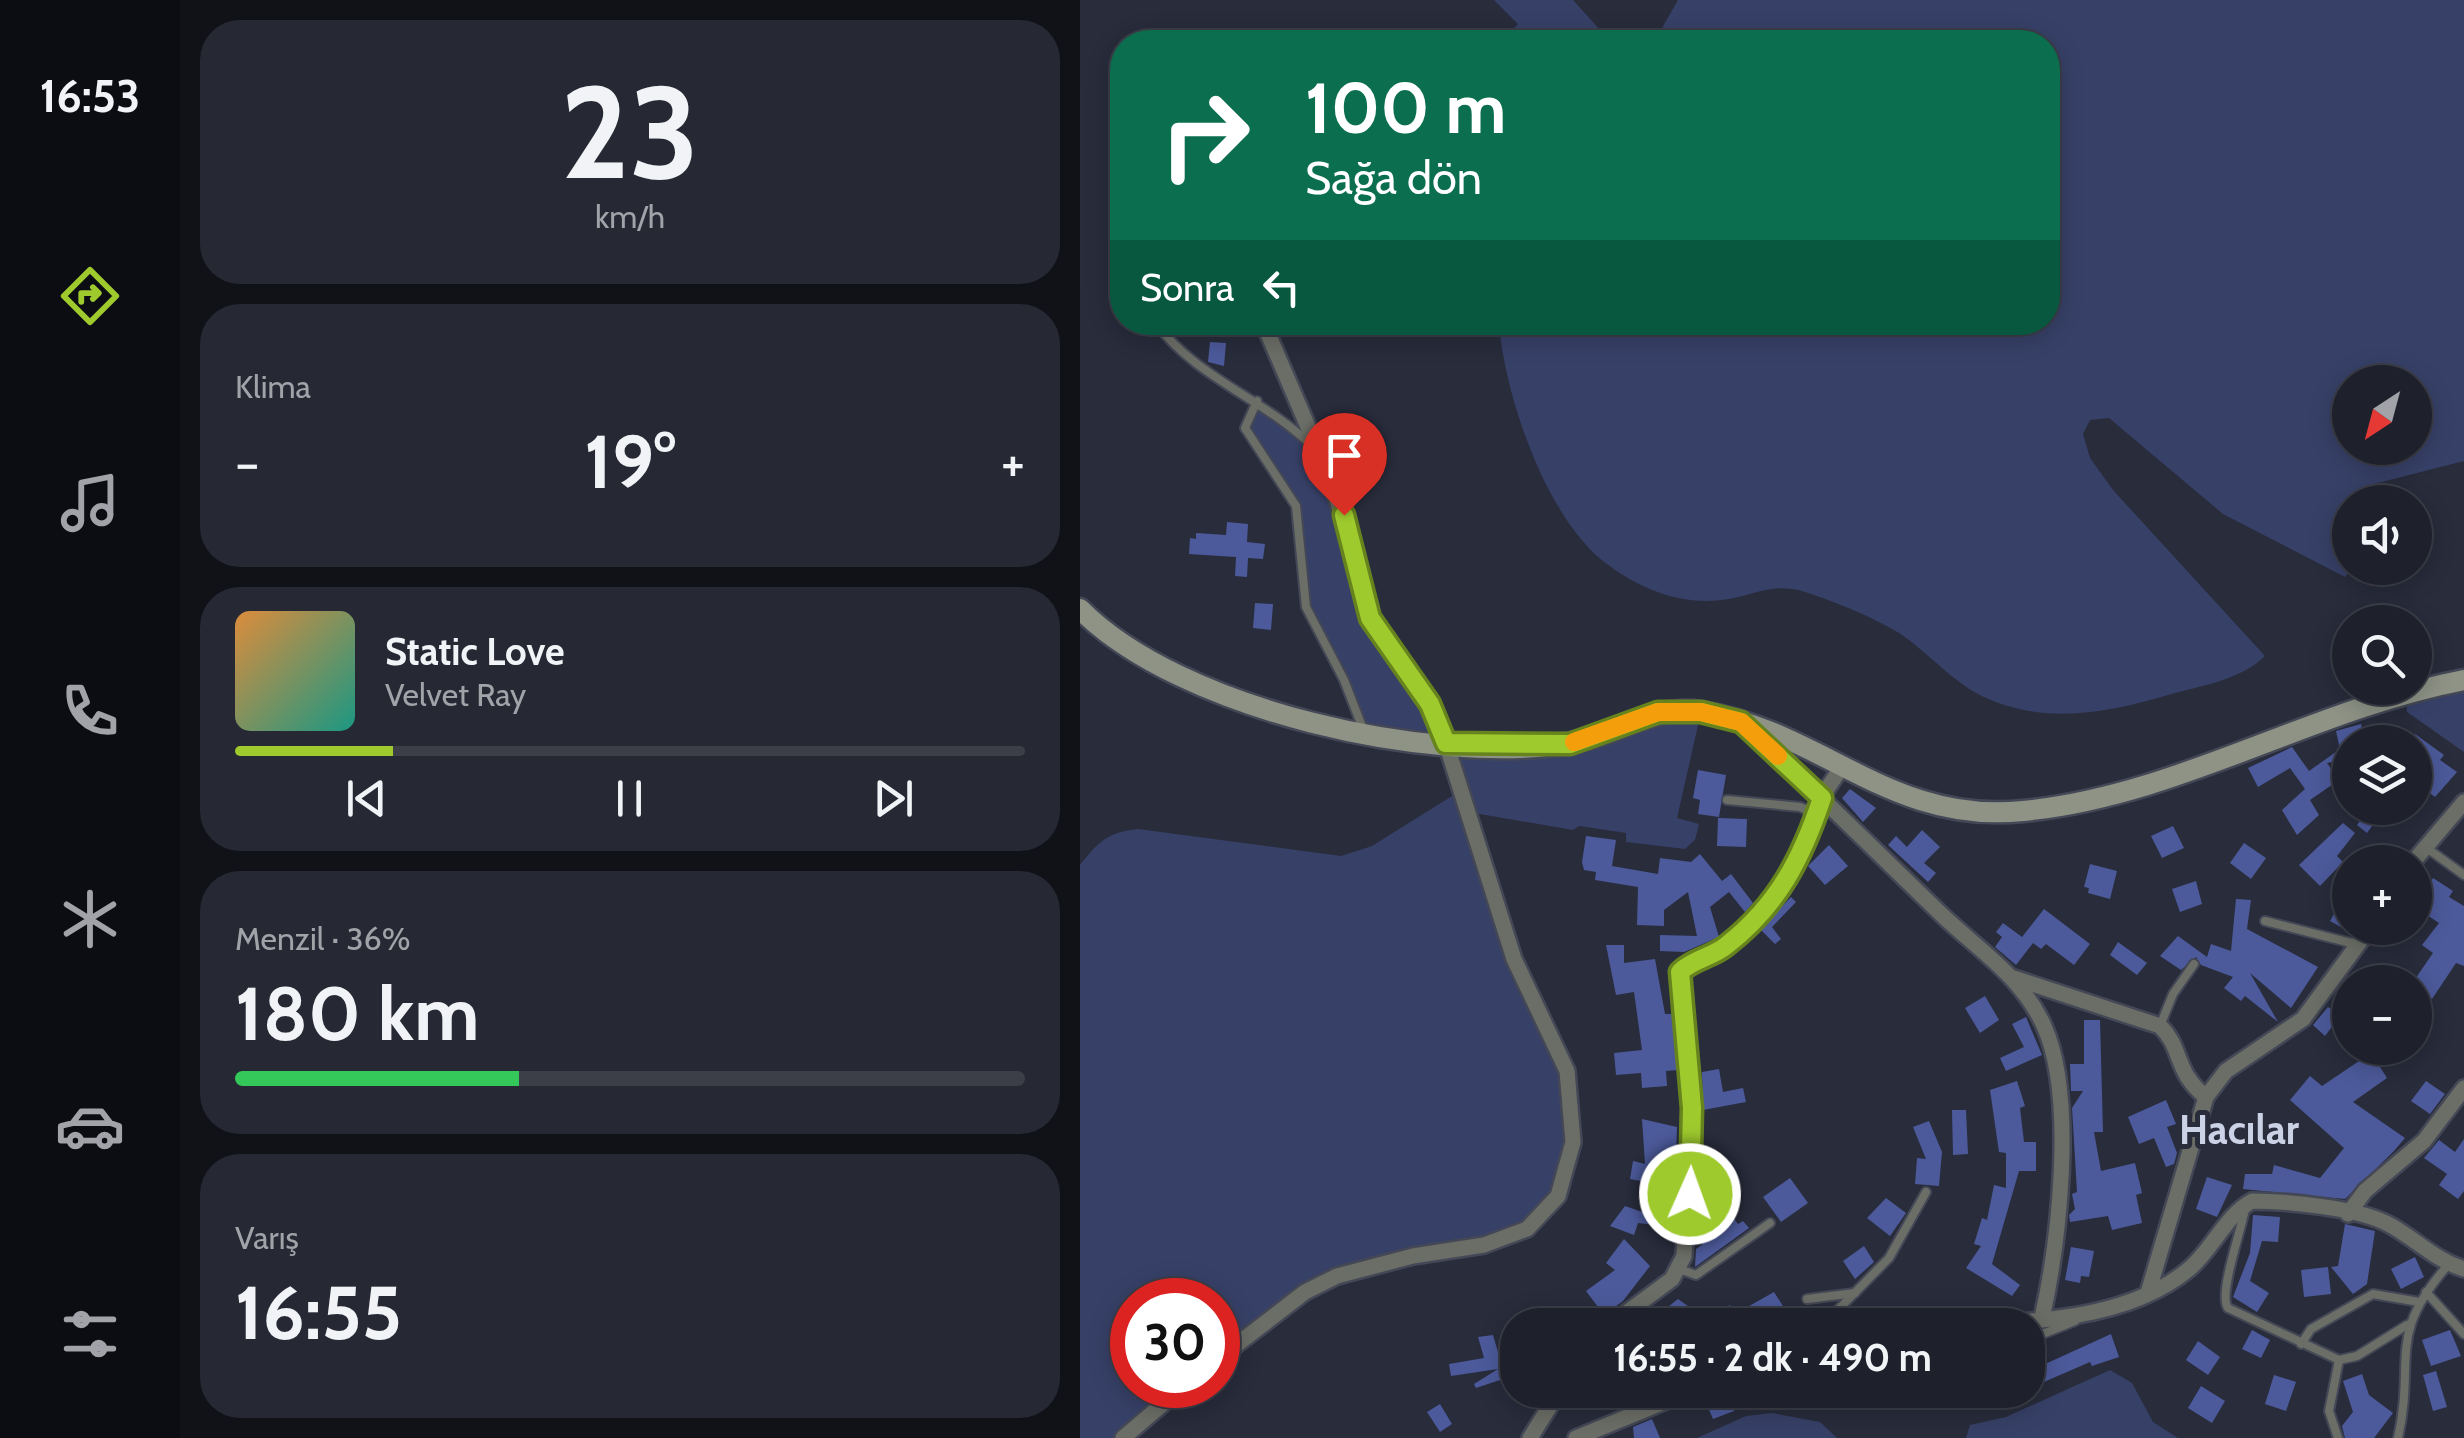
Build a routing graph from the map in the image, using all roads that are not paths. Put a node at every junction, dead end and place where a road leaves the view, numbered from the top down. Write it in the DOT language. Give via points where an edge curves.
graph roads {
  1 [pos="1167,335"];
  2 [pos="1268,335"];
  3 [pos="1257,401"];
  4 [pos="1318,453"];
  5 [pos="1080,609"];
  6 [pos="2464,680"];
  7 [pos="1741,722"];
  8 [pos="1364,733"];
  9 [pos="1446,743"];
  10 [pos="1841,768"];
  11 [pos="1822,798"];
  12 [pos="1727,800"];
  13 [pos="2464,802"];
  14 [pos="1816,814"];
  15 [pos="2425,845"];
  16 [pos="2432,852"];
  17 [pos="2464,875"];
  18 [pos="2265,921"];
  19 [pos="2358,946"];
  20 [pos="2194,964"];
  21 [pos="2014,978"];
  22 [pos="2160,1026"];
  23 [pos="2464,1088"];
  24 [pos="2206,1097"];
  25 [pos="1926,1192"];
  26 [pos="2246,1203"];
  27 [pos="2348,1214"];
  28 [pos="1770,1223"];
  29 [pos="2464,1254"];
  30 [pos="2456,1267"];
  31 [pos="1679,1269"];
  32 [pos="1859,1292"];
  33 [pos="2426,1292"];
  34 [pos="2148,1293"];
  35 [pos="1807,1299"];
  36 [pos="2419,1302"];
  37 [pos="1631,1308"];
  38 [pos="1842,1308"];
  39 [pos="2044,1308"];
  40 [pos="2106,1308"];
  41 [pos="2045,1318"];
  42 [pos="2408,1325"];
  43 [pos="2045,1333"];
  44 [pos="2464,1334"];
  45 [pos="1240,1342"];
  46 [pos="2301,1344"];
  47 [pos="2339,1360"];
  48 [pos="1158,1408"];
  49 [pos="1549,1408"];
  50 [pos="1649,1408"];
  51 [pos="1123,1438"];
  52 [pos="1530,1438"];
  53 [pos="1576,1438"];
  54 [pos="2338,1438"];
  55 [pos="2398,1438"];
  1 -- 3 [label="lane" via="1191,361"];
  2 -- 4 [label="street"];
  3 -- 4 [label="lane"];
  3 -- 8 [label="lane" via="1245,428 1296,506 1306,607"];
  4 -- 9 [label="street" via="1344,515 1370,618 1430,704"];
  5 -- 8 [label="street" via="1125,644 1214,692 1284,717"];
  6 -- 10 [label="street" via="2362,704 2132,790 2021,812 1956,811 1918,802"];
  7 -- 9 [label="street" via="1673,710 1570,744"];
  7 -- 10 [label="street"];
  7 -- 11 [label="street"];
  8 -- 9 [label="street"];
  9 -- 45 [label="street" via="1514,959 1566,1071 1573,1142 1564,1183 1539,1220 1512,1237 1337,1276"];
  10 -- 11 [label="street"];
  11 -- 14 [label="street"];
  11 -- 21 [label="street"];
  12 -- 14 [label="lane"];
  13 -- 15 [label="street"];
  14 -- 31 [label="street" via="1782,889 1729,944 1680,972 1692,1108 1688,1230"];
  16 -- 17 [label="lane"];
  18 -- 19 [label="lane"];
  19 -- 24 [label="street" via="2303,1019 2226,1071"];
  20 -- 22 [label="lane"];
  21 -- 22 [label="street"];
  21 -- 39 [label="street" via="2044,1027 2059,1072 2055,1246"];
  22 -- 24 [label="street" via="2180,1071"];
  23 -- 27 [label="street" via="2424,1141"];
  24 -- 34 [label="street"];
  25 -- 32 [label="lane" via="1889,1258"];
  26 -- 27 [label="street" via="2275,1201"];
  26 -- 34 [label="street" via="2202,1258"];
  26 -- 46 [label="lane" via="2224,1304"];
  27 -- 30 [label="street" via="2384,1222"];
  28 -- 31 [label="lane" via="1696,1275"];
  29 -- 30 [label="street"];
  30 -- 33 [label="lane"];
  31 -- 37 [label="street"];
  32 -- 35 [label="lane"];
  32 -- 38 [label="lane"];
  33 -- 36 [label="lane"];
  33 -- 44 [label="lane"];
  34 -- 40 [label="street"];
  36 -- 42 [label="lane"];
  36 -- 46 [label="lane" via="2372,1294 2311,1330"];
  40 -- 41 [label="street"];
  40 -- 43 [label="lane"];
  42 -- 47 [label="lane"];
  42 -- 55 [label="lane"];
  46 -- 47 [label="lane"];
  47 -- 54 [label="lane" via="2329,1412"];
  48 -- 51 [label="street"];
  49 -- 52 [label="street"];
  50 -- 53 [label="street"];
}
